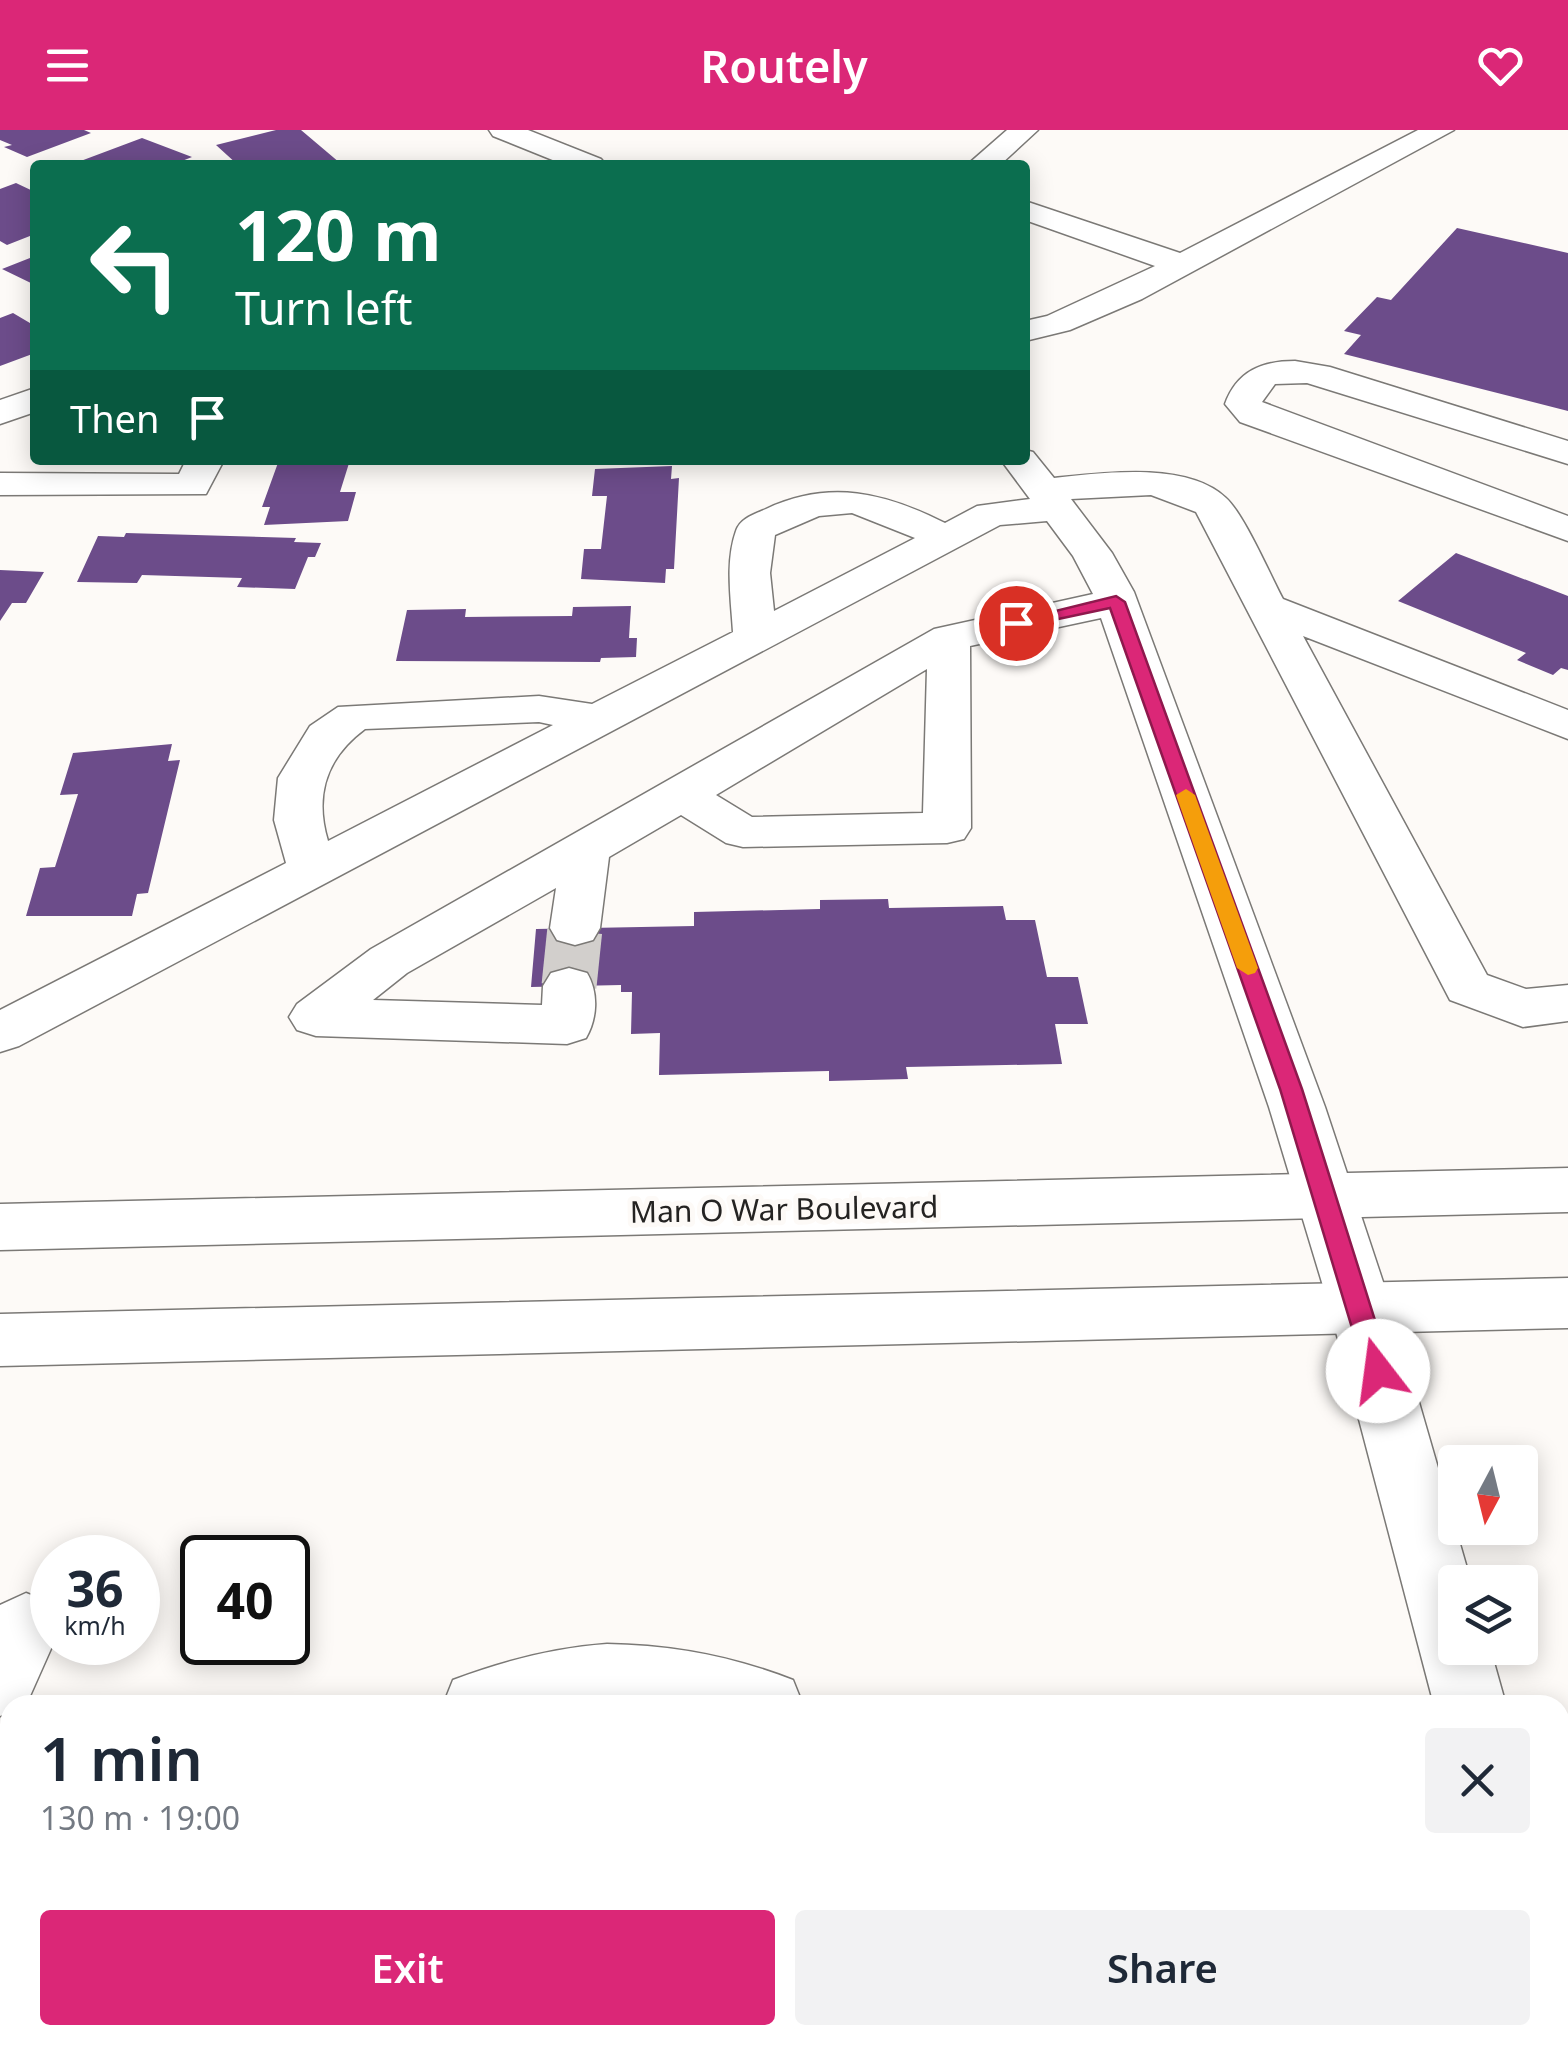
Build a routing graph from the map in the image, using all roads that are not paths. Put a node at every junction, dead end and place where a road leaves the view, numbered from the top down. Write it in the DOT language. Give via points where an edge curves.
graph roads {
  1 [pos="503,130"];
  2 [pos="1024,130"];
  3 [pos="1440,130"];
  4 [pos="578,160"];
  5 [pos="988,160"];
  6 [pos="1030,212"];
  7 [pos="1182,265"];
  8 [pos="1030,329"];
  9 [pos="30,401"];
  10 [pos="0,413"];
  11 [pos="1568,453"];
  12 [pos="38,465"];
  13 [pos="202,465"];
  14 [pos="0,483"];
  15 [pos="1042,486"];
  16 [pos="1568,530"];
  17 [pos="945,538"];
  18 [pos="1116,602"];
  19 [pos="1266,608"];
  20 [pos="755,638"];
  21 [pos="949,638"];
  22 [pos="599,719"];
  23 [pos="1568,726"];
  24 [pos="682,796"];
  25 [pos="586,850"];
  26 [pos="312,870"];
  27 [pos="575,928"];
  28 [pos="1568,1003"];
  29 [pos="568,1005"];
  30 [pos="0,1033"];
  31 [pos="1568,1190"];
  32 [pos="1324,1196"];
  33 [pos="0,1227"];
  34 [pos="1568,1304"];
  35 [pos="1361,1309"];
  36 [pos="0,1340"];
  37 [pos="515,1695"];
  38 [pos="735,1695"];
  39 [pos="1467,1695"];
  1 -- 4 [label="street"];
  2 -- 5 [label="street"];
  3 -- 7 [label="street"];
  6 -- 7 [label="street"];
  7 -- 8 [label="street" via="1086,312"];
  9 -- 10 [label="street"];
  11 -- 16 [label="street" via="1286,368 1245,393 1243,404 1253,414"];
  12 -- 14 [label="street"];
  13 -- 14 [label="street" via="192,486"];
  15 -- 17 [label="street"];
  15 -- 18 [label="street" via="1092,553"];
  15 -- 19 [label="street" via="1134,480 1183,488 1212,505"];
  17 -- 20 [label="street"];
  17 -- 20 [label="street" via="882,507 840,499 796,507 756,529 750,573"];
  18 -- 21 [label="street"];
  18 -- 32 [label="street"];
  19 -- 23 [label="street"];
  19 -- 28 [label="street" via="1468,987 1522,1008"];
  20 -- 22 [label="street"];
  21 -- 24 [label="street"];
  21 -- 24 [label="street" via="947,828 743,832"];
  22 -- 26 [label="street"];
  22 -- 26 [label="street" via="539,710 354,716 326,736 301,778 298,820"];
  24 -- 25 [label="street"];
  25 -- 27 [label="street"];
  25 -- 29 [label="street" via="389,961 316,1017"];
  26 -- 30 [label="street"];
  31 -- 32 [label="street, Man O War Boulevard"];
  32 -- 33 [label="street, Man O War Boulevard"];
  32 -- 35 [label="street"];
  34 -- 35 [label="street"];
  35 -- 36 [label="street"];
  35 -- 39 [label="street"];
  37 -- 38 [label="street" via="614,1678"];
}
